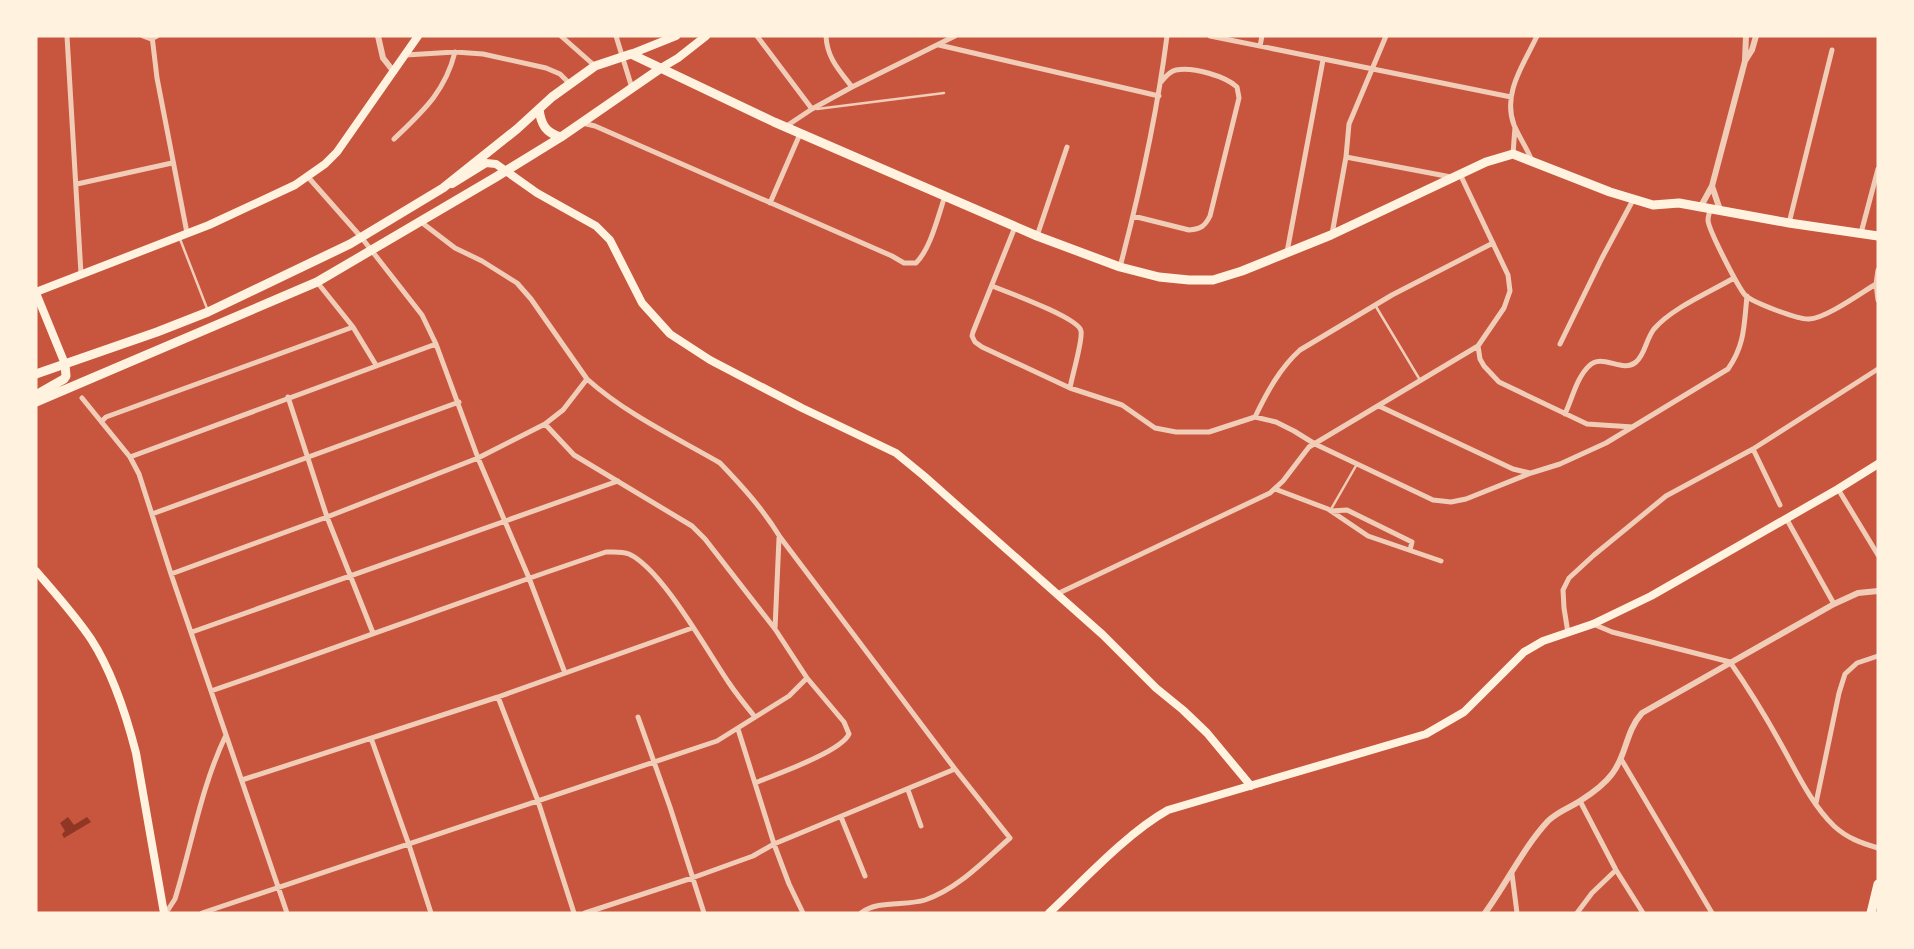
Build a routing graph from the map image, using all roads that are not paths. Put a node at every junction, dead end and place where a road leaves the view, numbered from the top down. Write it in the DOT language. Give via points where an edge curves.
graph roads {
  1 [pos="67,36"];
  2 [pos="143,36"];
  3 [pos="157,36"];
  4 [pos="378,36"];
  5 [pos="418,36"];
  6 [pos="562,36"];
  7 [pos="616,36"];
  8 [pos="676,36"];
  9 [pos="706,36"];
  10 [pos="757,36"];
  11 [pos="826,36"];
  12 [pos="955,36"];
  13 [pos="1167,36"];
  14 [pos="1210,36"];
  15 [pos="1262,36"];
  16 [pos="1386,36"];
  17 [pos="1746,36"];
  18 [pos="1756,36"];
  19 [pos="1536,37"];
  20 [pos="152,38"];
  21 [pos="940,45"];
  22 [pos="1260,46"];
  23 [pos="1832,50"];
  24 [pos="455,52"];
  25 [pos="406,55"];
  26 [pos="627,56"];
  27 [pos="1323,60"];
  28 [pos="1745,61"];
  29 [pos="595,66"];
  30 [pos="661,68"];
  31 [pos="1373,69"];
  32 [pos="394,72"];
  33 [pos="1161,82"];
  34 [pos="570,84"];
  35 [pos="852,87"];
  36 [pos="632,88"];
  37 [pos="944,94"];
  38 [pos="1159,96"];
  39 [pos="1511,97"];
  40 [pos="812,109"];
  41 [pos="539,110"];
  42 [pos="582,123"];
  43 [pos="785,127"];
  44 [pos="1514,127"];
  45 [pos="800,134"];
  46 [pos="561,137"];
  47 [pos="394,139"];
  48 [pos="1067,146"];
  49 [pos="1513,154"];
  50 [pos="1346,158"];
  51 [pos="1532,161"];
  52 [pos="172,163"];
  53 [pos="1878,169"];
  54 [pos="506,171"];
  55 [pos="1456,175"];
  56 [pos="308,177"];
  57 [pos="77,184"];
  58 [pos="1712,186"];
  59 [pos="443,188"];
  60 [pos="945,196"];
  61 [pos="1633,200"];
  62 [pos="770,203"];
  63 [pos="1700,208"];
  64 [pos="1715,209"];
  65 [pos="1133,216"];
  66 [pos="420,222"];
  67 [pos="1789,223"];
  68 [pos="1015,226"];
  69 [pos="187,233"];
  70 [pos="1861,233"];
  71 [pos="1876,234"];
  72 [pos="1331,235"];
  73 [pos="178,236"];
  74 [pos="1037,236"];
  75 [pos="361,238"];
  76 [pos="1493,242"];
  77 [pos="370,251"];
  78 [pos="1287,253"];
  79 [pos="1120,267"];
  80 [pos="1878,270"];
  81 [pos="81,274"];
  82 [pos="1734,278"];
  83 [pos="316,282"];
  84 [pos="1876,284"];
  85 [pos="992,286"];
  86 [pos="36,292"];
  87 [pos="1746,296"];
  88 [pos="1878,300"];
  89 [pos="1375,304"];
  90 [pos="208,312"];
  91 [pos="353,327"];
  92 [pos="436,344"];
  93 [pos="1560,344"];
  94 [pos="1478,346"];
  95 [pos="65,364"];
  96 [pos="376,365"];
  97 [pos="1878,370"];
  98 [pos="36,374"];
  99 [pos="587,379"];
  100 [pos="1421,381"];
  101 [pos="1070,388"];
  102 [pos="36,395"];
  103 [pos="288,397"];
  104 [pos="82,398"];
  105 [pos="36,402"];
  106 [pos="459,402"];
  107 [pos="1379,406"];
  108 [pos="1565,414"];
  109 [pos="1255,417"];
  110 [pos="102,421"];
  111 [pos="545,424"];
  112 [pos="1634,426"];
  113 [pos="1315,444"];
  114 [pos="1753,449"];
  115 [pos="130,457"];
  116 [pos="307,457"];
  117 [pos="478,458"];
  118 [pos="1357,464"];
  119 [pos="1878,464"];
  120 [pos="1531,473"];
  121 [pos="618,481"];
  122 [pos="1275,489"];
  123 [pos="1838,489"];
  124 [pos="1780,505"];
  125 [pos="1330,511"];
  126 [pos="152,514"];
  127 [pos="327,517"];
  128 [pos="1786,518"];
  129 [pos="503,522"];
  130 [pos="780,537"];
  131 [pos="1410,550"];
  132 [pos="1878,554"];
  133 [pos="1441,561"];
  134 [pos="36,571"];
  135 [pos="171,574"];
  136 [pos="351,575"];
  137 [pos="528,578"];
  138 [pos="1878,591"];
  139 [pos="1056,594"];
  140 [pos="1834,604"];
  141 [pos="1593,624"];
  142 [pos="692,628"];
  143 [pos="775,629"];
  144 [pos="192,632"];
  145 [pos="373,633"];
  146 [pos="1568,633"];
  147 [pos="1878,656"];
  148 [pos="1730,662"];
  149 [pos="564,674"];
  150 [pos="807,678"];
  151 [pos="211,691"];
  152 [pos="498,697"];
  153 [pos="638,717"];
  154 [pos="755,717"];
  155 [pos="738,729"];
  156 [pos="226,735"];
  157 [pos="371,738"];
  158 [pos="1621,759"];
  159 [pos="655,763"];
  160 [pos="955,769"];
  161 [pos="242,780"];
  162 [pos="755,783"];
  163 [pos="1251,786"];
  164 [pos="908,790"];
  165 [pos="1580,801"];
  166 [pos="538,802"];
  167 [pos="1816,803"];
  168 [pos="842,817"];
  169 [pos="922,826"];
  170 [pos="774,844"];
  171 [pos="409,845"];
  172 [pos="1878,848"];
  173 [pos="1616,870"];
  174 [pos="1512,874"];
  175 [pos="865,876"];
  176 [pos="692,878"];
  177 [pos="279,888"];
  178 [pos="1877,889"];
  179 [pos="165,913"];
  180 [pos="202,913"];
  181 [pos="287,913"];
  182 [pos="431,913"];
  183 [pos="574,913"];
  184 [pos="585,913"];
  185 [pos="704,913"];
  186 [pos="803,913"];
  187 [pos="861,913"];
  188 [pos="1049,913"];
  189 [pos="1486,913"];
  190 [pos="1516,913"];
  191 [pos="1577,913"];
  192 [pos="1643,913"];
  193 [pos="1712,913"];
  194 [pos="1871,913"];
  1 -- 57 [label="street"];
  2 -- 20 [label="street"];
  3 -- 20 [label="street"];
  4 -- 32 [label="street" via="383,58"];
  5 -- 25 [label="main road"];
  6 -- 29 [label="street"];
  7 -- 26 [label="street"];
  8 -- 26 [label="main road"];
  9 -- 30 [label="main road"];
  10 -- 40 [label="street"];
  11 -- 35 [label="street" via="826,49"];
  12 -- 21 [label="street"];
  13 -- 33 [label="street"];
  14 -- 22 [label="street"];
  15 -- 22 [label="street"];
  16 -- 31 [label="street"];
  17 -- 28 [label="street"];
  18 -- 28 [label="street"];
  19 -- 39 [label="street" via="1514,82"];
  20 -- 52 [label="street"];
  21 -- 35 [label="street"];
  21 -- 38 [label="street"];
  22 -- 27 [label="street"];
  23 -- 67 [label="street"];
  24 -- 25 [label="street"];
  24 -- 34 [label="street" via="483,54 546,68 560,74"];
  24 -- 47 [label="street" via="445,82 436,95"];
  25 -- 32 [label="main road"];
  26 -- 29 [label="main road"];
  26 -- 30 [label="main road"];
  26 -- 36 [label="street"];
  27 -- 31 [label="street"];
  27 -- 78 [label="street"];
  28 -- 58 [label="street"];
  29 -- 34 [label="main road"];
  30 -- 36 [label="main road"];
  30 -- 43 [label="main road"];
  31 -- 39 [label="street"];
  31 -- 50 [label="street" via="1349,124"];
  32 -- 56 [label="main road" via="347,140"];
  33 -- 38 [label="street"];
  33 -- 65 [label="street" via="1170,72 1177,70 1200,71 1229,80 1237,87 1239,98 1205,226 1189,230"];
  34 -- 41 [label="main road"];
  35 -- 40 [label="street"];
  36 -- 42 [label="main road"];
  37 -- 40 [label="lane"];
  38 -- 65 [label="street"];
  39 -- 44 [label="street"];
  40 -- 43 [label="street"];
  41 -- 46 [label="main road" via="543,126"];
  41 -- 59 [label="main road"];
  42 -- 46 [label="main road"];
  42 -- 62 [label="street"];
  43 -- 45 [label="main road"];
  44 -- 49 [label="street"];
  44 -- 51 [label="street"];
  45 -- 60 [label="main road"];
  45 -- 62 [label="street"];
  46 -- 54 [label="main road"];
  48 -- 74 [label="street"];
  49 -- 51 [label="main road"];
  49 -- 55 [label="main road"];
  50 -- 55 [label="street"];
  50 -- 72 [label="street"];
  51 -- 61 [label="main road"];
  52 -- 57 [label="street"];
  52 -- 69 [label="street"];
  53 -- 70 [label="street"];
  54 -- 59 [label="main road" via="496,164 486,163"];
  54 -- 66 [label="main road"];
  54 -- 139 [label="main road" via="537,193 596,226 610,240 642,303 670,334 710,360 896,453"];
  55 -- 72 [label="main road"];
  55 -- 76 [label="street"];
  56 -- 69 [label="main road"];
  56 -- 75 [label="street"];
  57 -- 81 [label="street"];
  58 -- 63 [label="street"];
  58 -- 64 [label="street"];
  59 -- 75 [label="main road"];
  60 -- 62 [label="street" via="926,249 916,263 904,263"];
  60 -- 68 [label="main road"];
  61 -- 63 [label="main road" via="1653,205 1679,204"];
  61 -- 93 [label="street"];
  63 -- 64 [label="main road"];
  64 -- 67 [label="main road"];
  64 -- 82 [label="street" via="1708,221"];
  65 -- 79 [label="street"];
  66 -- 77 [label="main road"];
  66 -- 99 [label="street" via="454,248 516,283 531,299"];
  67 -- 70 [label="main road"];
  68 -- 74 [label="main road"];
  68 -- 85 [label="street"];
  69 -- 73 [label="main road"];
  70 -- 71 [label="main road"];
  72 -- 78 [label="main road"];
  73 -- 81 [label="main road"];
  73 -- 90 [label="lane"];
  74 -- 79 [label="main road"];
  75 -- 77 [label="street"];
  75 -- 90 [label="main road"];
  76 -- 89 [label="street"];
  76 -- 94 [label="street" via="1508,275 1510,291 1504,308"];
  77 -- 83 [label="main road"];
  77 -- 92 [label="street" via="422,315"];
  78 -- 79 [label="main road" via="1213,280 1159,277"];
  80 -- 84 [label="street"];
  81 -- 86 [label="main road"];
  82 -- 87 [label="street"];
  82 -- 108 [label="street" via="1660,323 1645,343 1637,362 1624,367 1602,361 1589,366"];
  83 -- 91 [label="street"];
  83 -- 105 [label="main road"];
  84 -- 87 [label="street" via="1810,319 1798,318"];
  84 -- 88 [label="street"];
  85 -- 101 [label="street" via="1078,324 1082,331"];
  85 -- 101 [label="street" via="973,332 975,342"];
  86 -- 95 [label="main road"];
  87 -- 112 [label="street" via="1744,331 1728,370"];
  89 -- 100 [label="lane"];
  89 -- 109 [label="street" via="1311,342 1289,360"];
  90 -- 95 [label="main road"];
  91 -- 96 [label="street"];
  91 -- 110 [label="street"];
  92 -- 96 [label="street"];
  92 -- 106 [label="street"];
  94 -- 100 [label="street"];
  94 -- 108 [label="street" via="1484,366 1499,382"];
  95 -- 98 [label="main road"];
  95 -- 102 [label="main road" via="64,379"];
  96 -- 103 [label="street"];
  97 -- 114 [label="street"];
  99 -- 111 [label="street" via="563,410"];
  99 -- 130 [label="street" via="624,408 720,464 753,498"];
  100 -- 107 [label="street"];
  101 -- 109 [label="street" via="1122,406 1156,428 1176,432 1209,432"];
  103 -- 115 [label="street"];
  103 -- 116 [label="street"];
  104 -- 110 [label="street"];
  106 -- 116 [label="street"];
  106 -- 117 [label="street"];
  107 -- 113 [label="street"];
  107 -- 120 [label="street" via="1506,466"];
  108 -- 112 [label="street" via="1588,424"];
  109 -- 113 [label="street" via="1294,430"];
  110 -- 115 [label="street"];
  111 -- 117 [label="street"];
  111 -- 121 [label="street" via="574,455"];
  112 -- 120 [label="street" via="1560,464"];
  113 -- 118 [label="street"];
  113 -- 122 [label="street"];
  114 -- 124 [label="street"];
  114 -- 146 [label="street" via="1666,496 1570,578 1564,590"];
  115 -- 126 [label="street"];
  116 -- 126 [label="street"];
  116 -- 127 [label="street"];
  117 -- 127 [label="street"];
  117 -- 129 [label="street"];
  118 -- 120 [label="street" via="1433,500 1451,502"];
  118 -- 125 [label="lane"];
  119 -- 123 [label="main road"];
  121 -- 129 [label="street"];
  121 -- 143 [label="street" via="692,526"];
  122 -- 125 [label="street"];
  122 -- 139 [label="street"];
  123 -- 128 [label="main road"];
  123 -- 132 [label="street"];
  125 -- 131 [label="street" via="1368,536"];
  125 -- 131 [label="street" via="1347,510 1412,542"];
  126 -- 135 [label="street"];
  127 -- 135 [label="street"];
  127 -- 136 [label="street"];
  128 -- 140 [label="street"];
  128 -- 141 [label="main road" via="1651,596"];
  129 -- 136 [label="street"];
  129 -- 137 [label="street"];
  130 -- 143 [label="street"];
  130 -- 160 [label="street"];
  131 -- 133 [label="street"];
  134 -- 179 [label="main road" via="91,640 114,686 136,753"];
  135 -- 144 [label="street"];
  136 -- 144 [label="street"];
  136 -- 145 [label="street"];
  137 -- 142 [label="street" via="606,552 629,554 666,588"];
  137 -- 145 [label="street"];
  137 -- 149 [label="street"];
  138 -- 140 [label="street" via="1858,593"];
  139 -- 163 [label="main road" via="1108,638 1156,688 1184,710"];
  140 -- 148 [label="street"];
  141 -- 146 [label="main road"];
  141 -- 148 [label="street" via="1612,632"];
  142 -- 149 [label="street"];
  142 -- 154 [label="street"];
  143 -- 150 [label="street"];
  144 -- 151 [label="street"];
  145 -- 151 [label="street"];
  146 -- 163 [label="main road" via="1543,641 1524,652 1464,712 1426,734"];
  147 -- 167 [label="street" via="1858,663 1845,674"];
  148 -- 158 [label="street" via="1642,713 1630,730"];
  148 -- 167 [label="street"];
  149 -- 152 [label="street"];
  150 -- 154 [label="street" via="789,696"];
  150 -- 162 [label="street" via="844,722 847,738 802,764"];
  151 -- 156 [label="street"];
  152 -- 157 [label="street"];
  152 -- 166 [label="street"];
  153 -- 159 [label="street"];
  154 -- 155 [label="street"];
  155 -- 159 [label="street" via="717,741"];
  155 -- 162 [label="street"];
  156 -- 161 [label="street"];
  156 -- 179 [label="street" via="206,782 175,899"];
  157 -- 161 [label="street"];
  157 -- 171 [label="street"];
  158 -- 165 [label="street" via="1606,782"];
  158 -- 193 [label="street"];
  159 -- 166 [label="street"];
  159 -- 176 [label="street"];
  160 -- 164 [label="street"];
  160 -- 187 [label="street" via="1010,838 945,891 924,900 878,906"];
  161 -- 177 [label="street"];
  162 -- 170 [label="street"];
  163 -- 188 [label="main road" via="1168,810 1153,819"];
  164 -- 168 [label="street"];
  164 -- 169 [label="street"];
  165 -- 173 [label="street"];
  165 -- 174 [label="street" via="1549,820"];
  166 -- 171 [label="street"];
  166 -- 183 [label="street"];
  167 -- 172 [label="street" via="1836,828 1856,842"];
  168 -- 170 [label="street"];
  168 -- 175 [label="street"];
  170 -- 176 [label="street" via="753,856"];
  170 -- 186 [label="street" via="788,884"];
  171 -- 177 [label="street"];
  171 -- 182 [label="street"];
  173 -- 191 [label="street"];
  173 -- 192 [label="street"];
  174 -- 189 [label="street"];
  174 -- 190 [label="street"];
  176 -- 184 [label="street"];
  176 -- 185 [label="street"];
  177 -- 180 [label="street"];
  177 -- 181 [label="street"];
  178 -- 194 [label="main road"];
}
